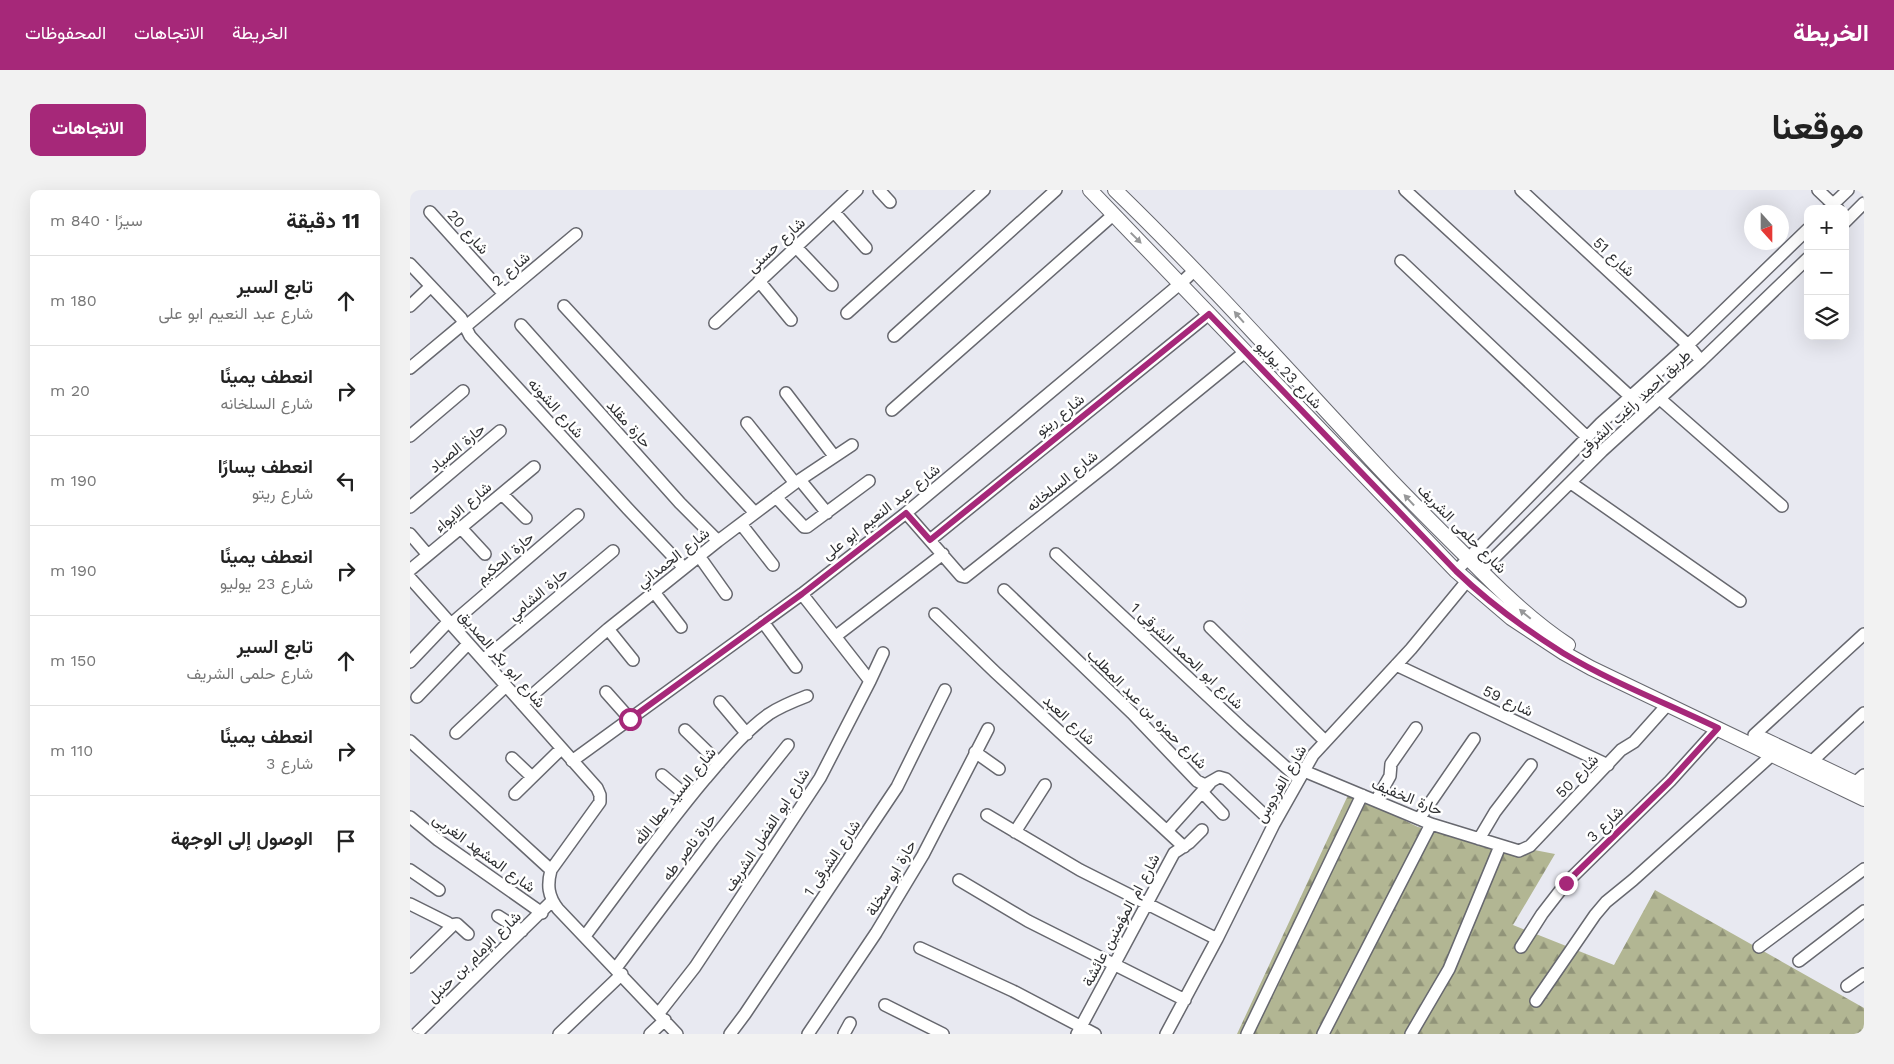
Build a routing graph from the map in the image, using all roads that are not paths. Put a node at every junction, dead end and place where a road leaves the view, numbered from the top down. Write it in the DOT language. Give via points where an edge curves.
graph roads {
  1 [pos="857,190"];
  2 [pos="879,190"];
  3 [pos="984,190"];
  4 [pos="1056,190"];
  5 [pos="1090,190"];
  6 [pos="1115,190"];
  7 [pos="1405,190"];
  8 [pos="1521,190"];
  9 [pos="1818,190"];
  10 [pos="1848,190"];
  11 [pos="890,202"];
  12 [pos="1864,203"];
  13 [pos="1831,205"];
  14 [pos="1835,205"];
  15 [pos="430,212"];
  16 [pos="834,212"];
  17 [pos="1113,215"];
  18 [pos="1849,216"];
  19 [pos="1804,233"];
  20 [pos="576,234"];
  21 [pos="796,247"];
  22 [pos="866,248"];
  23 [pos="1401,261"];
  24 [pos="1804,262"];
  25 [pos="410,264"];
  26 [pos="1195,270"];
  27 [pos="759,281"];
  28 [pos="1181,284"];
  29 [pos="832,285"];
  30 [pos="430,287"];
  31 [pos="504,294"];
  32 [pos="410,306"];
  33 [pos="564,306"];
  34 [pos="847,313"];
  35 [pos="1209,314"];
  36 [pos="791,320"];
  37 [pos="715,323"];
  38 [pos="464,325"];
  39 [pos="521,325"];
  40 [pos="894,336"];
  41 [pos="1688,345"];
  42 [pos="1244,352"];
  43 [pos="1701,361"];
  44 [pos="410,368"];
  45 [pos="463,391"];
  46 [pos="786,393"];
  47 [pos="1630,396"];
  48 [pos="1660,398"];
  49 [pos="892,410"];
  50 [pos="1646,411"];
  51 [pos="747,423"];
  52 [pos="500,431"];
  53 [pos="410,436"];
  54 [pos="1587,437"];
  55 [pos="852,445"];
  56 [pos="834,456"];
  57 [pos="534,467"];
  58 [pos="798,481"];
  59 [pos="869,482"];
  60 [pos="1571,483"];
  61 [pos="502,494"];
  62 [pos="776,497"];
  63 [pos="1782,506"];
  64 [pos="410,507"];
  65 [pos="827,512"];
  66 [pos="906,513"];
  67 [pos="755,514"];
  68 [pos="578,515"];
  69 [pos="526,518"];
  70 [pos="740,524"];
  71 [pos="461,528"];
  72 [pos="410,534"];
  73 [pos="930,540"];
  74 [pos="718,541"];
  75 [pos="613,551"];
  76 [pos="485,554"];
  77 [pos="943,554"];
  78 [pos="1056,554"];
  79 [pos="428,555"];
  80 [pos="699,556"];
  81 [pos="1468,560"];
  82 [pos="774,565"];
  83 [pos="684,568"];
  84 [pos="410,570"];
  85 [pos="1456,571"];
  86 [pos="1481,571"];
  87 [pos="410,578"];
  88 [pos="1466,581"];
  89 [pos="1492,583"];
  90 [pos="1004,590"];
  91 [pos="654,592"];
  92 [pos="726,594"];
  93 [pos="802,594"];
  94 [pos="1482,595"];
  95 [pos="1740,601"];
  96 [pos="936,614"];
  97 [pos="763,622"];
  98 [pos="450,623"];
  99 [pos="681,627"];
  100 [pos="1210,627"];
  101 [pos="608,629"];
  102 [pos="1864,634"];
  103 [pos="836,636"];
  104 [pos="468,644"];
  105 [pos="883,653"];
  106 [pos="483,660"];
  107 [pos="633,660"];
  108 [pos="410,662"];
  109 [pos="1396,664"];
  110 [pos="796,667"];
  111 [pos="870,681"];
  112 [pos="506,686"];
  113 [pos="945,690"];
  114 [pos="606,692"];
  115 [pos="807,696"];
  116 [pos="417,697"];
  117 [pos="720,702"];
  118 [pos="522,704"];
  119 [pos="1668,704"];
  120 [pos="1864,713"];
  121 [pos="630,719"];
  122 [pos="1416,728"];
  123 [pos="1718,728"];
  124 [pos="685,730"];
  125 [pos="988,730"];
  126 [pos="456,733"];
  127 [pos="747,734"];
  128 [pos="1754,735"];
  129 [pos="1474,740"];
  130 [pos="410,741"];
  131 [pos="1325,741"];
  132 [pos="788,745"];
  133 [pos="561,749"];
  134 [pos="975,752"];
  135 [pos="1773,754"];
  136 [pos="512,758"];
  137 [pos="572,761"];
  138 [pos="1811,762"];
  139 [pos="719,763"];
  140 [pos="1531,765"];
  141 [pos="1608,765"];
  142 [pos="999,770"];
  143 [pos="662,775"];
  144 [pos="1302,775"];
  145 [pos="532,777"];
  146 [pos="1210,783"];
  147 [pos="1857,784"];
  148 [pos="1045,785"];
  149 [pos="1202,792"];
  150 [pos="515,794"];
  151 [pos="1362,795"];
  152 [pos="689,798"];
  153 [pos="1864,799"];
  154 [pos="1376,801"];
  155 [pos="1223,814"];
  156 [pos="987,815"];
  157 [pos="410,817"];
  158 [pos="1419,819"];
  159 [pos="1274,824"];
  160 [pos="1431,824"];
  161 [pos="1202,830"];
  162 [pos="1167,831"];
  163 [pos="1015,832"];
  164 [pos="1479,839"];
  165 [pos="1184,846"];
  166 [pos="1500,846"];
  167 [pos="1864,869"];
  168 [pos="410,870"];
  169 [pos="551,870"];
  170 [pos="959,880"];
  171 [pos="439,890"];
  172 [pos="552,901"];
  173 [pos="410,904"];
  174 [pos="1146,904"];
  175 [pos="1864,911"];
  176 [pos="542,913"];
  177 [pos="498,916"];
  178 [pos="451,926"];
  179 [pos="522,931"];
  180 [pos="468,934"];
  181 [pos="585,936"];
  182 [pos="1217,939"];
  183 [pos="1759,947"];
  184 [pos="920,948"];
  185 [pos="1521,948"];
  186 [pos="1799,960"];
  187 [pos="1114,965"];
  188 [pos="410,967"];
  189 [pos="619,971"];
  190 [pos="1864,974"];
  191 [pos="1847,986"];
  192 [pos="1185,1000"];
  193 [pos="1536,1001"];
  194 [pos="885,1005"];
  195 [pos="662,1016"];
  196 [pos="850,1024"];
  197 [pos="1079,1030"];
  198 [pos="416,1034"];
  199 [pos="559,1034"];
  200 [pos="650,1034"];
  201 [pos="677,1034"];
  202 [pos="730,1034"];
  203 [pos="808,1034"];
  204 [pos="844,1034"];
  205 [pos="943,1034"];
  206 [pos="1095,1034"];
  207 [pos="1166,1034"];
  208 [pos="1247,1034"];
  209 [pos="1323,1034"];
  210 [pos="1411,1034"];
  1 -- 16 [label="street, شارع حسنى"];
  2 -- 11 [label="street"];
  3 -- 34 [label="street"];
  4 -- 40 [label="street"];
  5 -- 17 [label="street, شارع 23 يوليو"];
  6 -- 26 [label="street, شارع حلمى الشريف"];
  7 -- 47 [label="street"];
  8 -- 41 [label="street, شارع 51"];
  9 -- 13 [label="street"];
  10 -- 14 [label="street"];
  12 -- 18 [label="street"];
  15 -- 31 [label="street, شارع 20"];
  16 -- 21 [label="street, شارع حسنى"];
  16 -- 22 [label="street"];
  17 -- 28 [label="street, شارع 23 يوليو, one-way"];
  17 -- 49 [label="street"];
  19 -- 41 [label="street"];
  20 -- 31 [label="street, شارع 2"];
  21 -- 27 [label="street, شارع حسنى"];
  21 -- 29 [label="street"];
  23 -- 54 [label="street"];
  24 -- 43 [label="street, طريق احمد راغب الشرقى"];
  25 -- 30 [label="street, شارع الشونه"];
  26 -- 28 [label="street, شارع عبد النعيم ابو على"];
  81 -- 26 [label="street, شارع حلمى الشريف, one-way"];
  27 -- 36 [label="street"];
  27 -- 37 [label="street, شارع حسنى"];
  28 -- 35 [label="street, شارع 23 يوليو"];
  28 -- 66 [label="street, شارع عبد النعيم ابو على"];
  30 -- 32 [label="street"];
  30 -- 38 [label="street, شارع الشونه"];
  31 -- 38 [label="street, شارع 2"];
  33 -- 67 [label="street"];
  35 -- 42 [label="street, شارع 23 يوليو"];
  35 -- 73 [label="street, شارع ريتو"];
  38 -- 44 [label="street, شارع 2"];
  38 -- 83 [label="street, شارع الشونه" via="506,376"];
  39 -- 74 [label="street, حارة مقلد"];
  41 -- 43 [label="street, شارع 51"];
  41 -- 47 [label="street"];
  42 -- 77 [label="street, شارع السلخانه" via="965,577"];
  42 -- 85 [label="street, شارع 23 يوليو"];
  43 -- 48 [label="street, طريق احمد راغب الشرقى"];
  45 -- 53 [label="street"];
  46 -- 56 [label="street"];
  47 -- 50 [label="street"];
  47 -- 54 [label="street"];
  48 -- 50 [label="street, طريق احمد راغب الشرقى"];
  48 -- 63 [label="street"];
  50 -- 60 [label="street, طريق احمد راغب الشرقى"];
  51 -- 58 [label="street"];
  52 -- 64 [label="street, حارة الصياد"];
  54 -- 81 [label="street"];
  55 -- 56 [label="street, شارع الحمداني"];
  56 -- 58 [label="street, شارع الحمداني"];
  57 -- 61 [label="street, شارع الايواء"];
  58 -- 62 [label="street, شارع الحمداني"];
  58 -- 65 [label="street"];
  59 -- 65 [label="street"];
  60 -- 86 [label="street, طريق احمد راغب الشرقى"];
  60 -- 95 [label="street"];
  61 -- 69 [label="street"];
  61 -- 71 [label="street, شارع الايواء"];
  62 -- 65 [label="street" via="807,528"];
  62 -- 67 [label="street, شارع الحمداني"];
  66 -- 73 [label="street, شارع السلخانه"];
  66 -- 93 [label="street, شارع عبد النعيم ابو على"];
  67 -- 70 [label="street, شارع الحمداني"];
  68 -- 98 [label="street, حارة الحكيم"];
  70 -- 74 [label="street, شارع الحمداني"];
  70 -- 82 [label="street"];
  71 -- 76 [label="street"];
  71 -- 79 [label="street, شارع الايواء"];
  72 -- 79 [label="street"];
  73 -- 77 [label="street, شارع السلخانه"];
  74 -- 80 [label="street, شارع الحمداني"];
  75 -- 106 [label="street, حارة الشامي"];
  77 -- 103 [label="street"];
  78 -- 144 [label="street, شارع ابو الحمد الشرقى 1" via="1243,730"];
  79 -- 84 [label="street, شارع الايواء"];
  80 -- 83 [label="street, شارع الحمداني"];
  80 -- 92 [label="street"];
  81 -- 85 [label="street"];
  81 -- 86 [label="street, شارع حلمى الشريف"];
  83 -- 91 [label="street, شارع الحمداني"];
  85 -- 88 [label="street, شارع 23 يوليو"];
  86 -- 89 [label="street, شارع حلمى الشريف"];
  87 -- 98 [label="street, شارع ابو بكر الصديق"];
  88 -- 94 [label="street, شارع حلمى الشريف"];
  88 -- 109 [label="street, شارع الفردوس"];
  89 -- 94 [label="street"];
  128 -- 89 [label="street, شارع حلمى الشريف, one-way" via="1570,646 1537,624"];
  90 -- 146 [label="street, شارع حمزه بن عبد المطلب" via="1132,713 1197,781 1205,785"];
  91 -- 99 [label="street"];
  91 -- 101 [label="street, شارع الحمداني"];
  93 -- 97 [label="street, شارع عبد النعيم ابو على"];
  93 -- 103 [label="street"];
  94 -- 119 [label="street, شارع حلمى الشريف" via="1564,653"];
  96 -- 162 [label="street, شارع العبد"];
  97 -- 110 [label="street"];
  97 -- 121 [label="street, شارع عبد النعيم ابو على"];
  98 -- 104 [label="street, شارع ابو بكر الصديق"];
  98 -- 108 [label="street, حارة الحكيم"];
  100 -- 131 [label="street"];
  101 -- 107 [label="street"];
  101 -- 118 [label="street, شارع الحمداني"];
  102 -- 128 [label="street"];
  103 -- 111 [label="street"];
  104 -- 106 [label="street, شارع ابو بكر الصديق"];
  104 -- 116 [label="street"];
  105 -- 111 [label="street, شارع ابو الفضل الشريف"];
  106 -- 112 [label="street, شارع ابو بكر الصديق"];
  109 -- 131 [label="street, شارع الفردوس"];
  109 -- 141 [label="street, شارع 59"];
  111 -- 195 [label="street, شارع ابو الفضل الشريف" via="820,778"];
  112 -- 118 [label="street, شارع ابو بكر الصديق"];
  112 -- 126 [label="street"];
  113 -- 202 [label="street, شارع الشرقى 1" via="897,787"];
  114 -- 121 [label="street"];
  115 -- 127 [label="street, شارع السيد عطا الله" via="770,714"];
  117 -- 127 [label="street"];
  118 -- 133 [label="street, شارع ابو بكر الصديق"];
  119 -- 123 [label="street, شارع حلمى الشريف"];
  119 -- 141 [label="street, شارع 50"];
  120 -- 138 [label="street"];
  121 -- 137 [label="street, شارع عبد النعيم ابو على"];
  122 -- 154 [label="street" via="1391,764 1390,776"];
  123 -- 135 [label="street, شارع حلمى الشريف"];
  123 -- 185 [label="street, شارع 3" via="1670,781 1566,883"];
  124 -- 139 [label="street"];
  125 -- 134 [label="street, حارة ابو سخلة"];
  127 -- 139 [label="street, شارع السيد عطا الله"];
  128 -- 138 [label="street, شارع حلمى الشريف"];
  129 -- 158 [label="street"];
  130 -- 169 [label="street"];
  131 -- 144 [label="street, شارع الفردوس"];
  132 -- 189 [label="street, حارة ناصر طه" via="713,839"];
  133 -- 137 [label="street, شارع ابو بكر الصديق"];
  133 -- 145 [label="street"];
  134 -- 142 [label="street"];
  134 -- 203 [label="street, حارة ابو سخلة" via="923,855 876,933"];
  135 -- 147 [label="street, شارع حلمى الشريف"];
  135 -- 193 [label="street" via="1606,902"];
  136 -- 145 [label="street"];
  137 -- 169 [label="street, شارع ابو بكر الصديق" via="596,788 600,802"];
  138 -- 147 [label="street, شارع حلمى الشريف"];
  139 -- 152 [label="street, شارع السيد عطا الله"];
  140 -- 164 [label="street"];
  141 -- 166 [label="street, شارع 50" via="1530,846 1519,851"];
  143 -- 152 [label="street"];
  144 -- 151 [label="street, حارة الخفيف"];
  144 -- 159 [label="street, شارع الفردوس"];
  145 -- 150 [label="street"];
  146 -- 149 [label="street"];
  146 -- 159 [label="street, شارع حمزه بن عبد المطلب" via="1219,777 1226,779"];
  147 -- 153 [label="street, شارع حلمى الشريف"];
  148 -- 163 [label="street"];
  149 -- 155 [label="street"];
  149 -- 162 [label="street"];
  151 -- 154 [label="street, حارة الخفيف"];
  151 -- 208 [label="street"];
  152 -- 181 [label="street, شارع السيد عطا الله"];
  154 -- 158 [label="street, حارة الخفيف"];
  156 -- 163 [label="street"];
  157 -- 176 [label="street, شارع المشهد الغربى"];
  158 -- 160 [label="street, حارة الخفيف"];
  159 -- 182 [label="street, شارع الفردوس"];
  160 -- 164 [label="street, حارة الخفيف"];
  160 -- 209 [label="street"];
  161 -- 165 [label="street, شارع ام المؤمنين عائشة"];
  162 -- 165 [label="street, شارع العبد"];
  163 -- 174 [label="street"];
  164 -- 166 [label="street, حارة الخفيف"];
  165 -- 174 [label="street, شارع ام المؤمنين عائشة" via="1174,853"];
  166 -- 210 [label="street" via="1450,969"];
  167 -- 183 [label="street"];
  168 -- 171 [label="street"];
  169 -- 172 [label="street" via="548,891"];
  170 -- 187 [label="street" via="1028,921"];
  172 -- 176 [label="street, شارع الإمام بن حنبل"];
  172 -- 181 [label="street"];
  173 -- 178 [label="street"];
  174 -- 182 [label="street"];
  174 -- 187 [label="street, شارع ام المؤمنين عائشة"];
  175 -- 186 [label="street"];
  176 -- 179 [label="street, شارع الإمام بن حنبل"];
  177 -- 179 [label="street"];
  178 -- 180 [label="street" via="457,924"];
  178 -- 188 [label="street"];
  179 -- 198 [label="street, شارع الإمام بن حنبل"];
  181 -- 189 [label="street"];
  182 -- 192 [label="street, شارع الفردوس"];
  184 -- 197 [label="street" via="1013,991"];
  187 -- 192 [label="street"];
  187 -- 197 [label="street, شارع ام المؤمنين عائشة"];
  189 -- 195 [label="street"];
  189 -- 199 [label="street"];
  190 -- 191 [label="street"];
  192 -- 207 [label="street, شارع الفردوس"];
  194 -- 205 [label="street"];
  195 -- 200 [label="street, شارع ابو الفضل الشريف"];
  195 -- 201 [label="street"];
  196 -- 204 [label="street"];
  197 -- 206 [label="street"];
}
